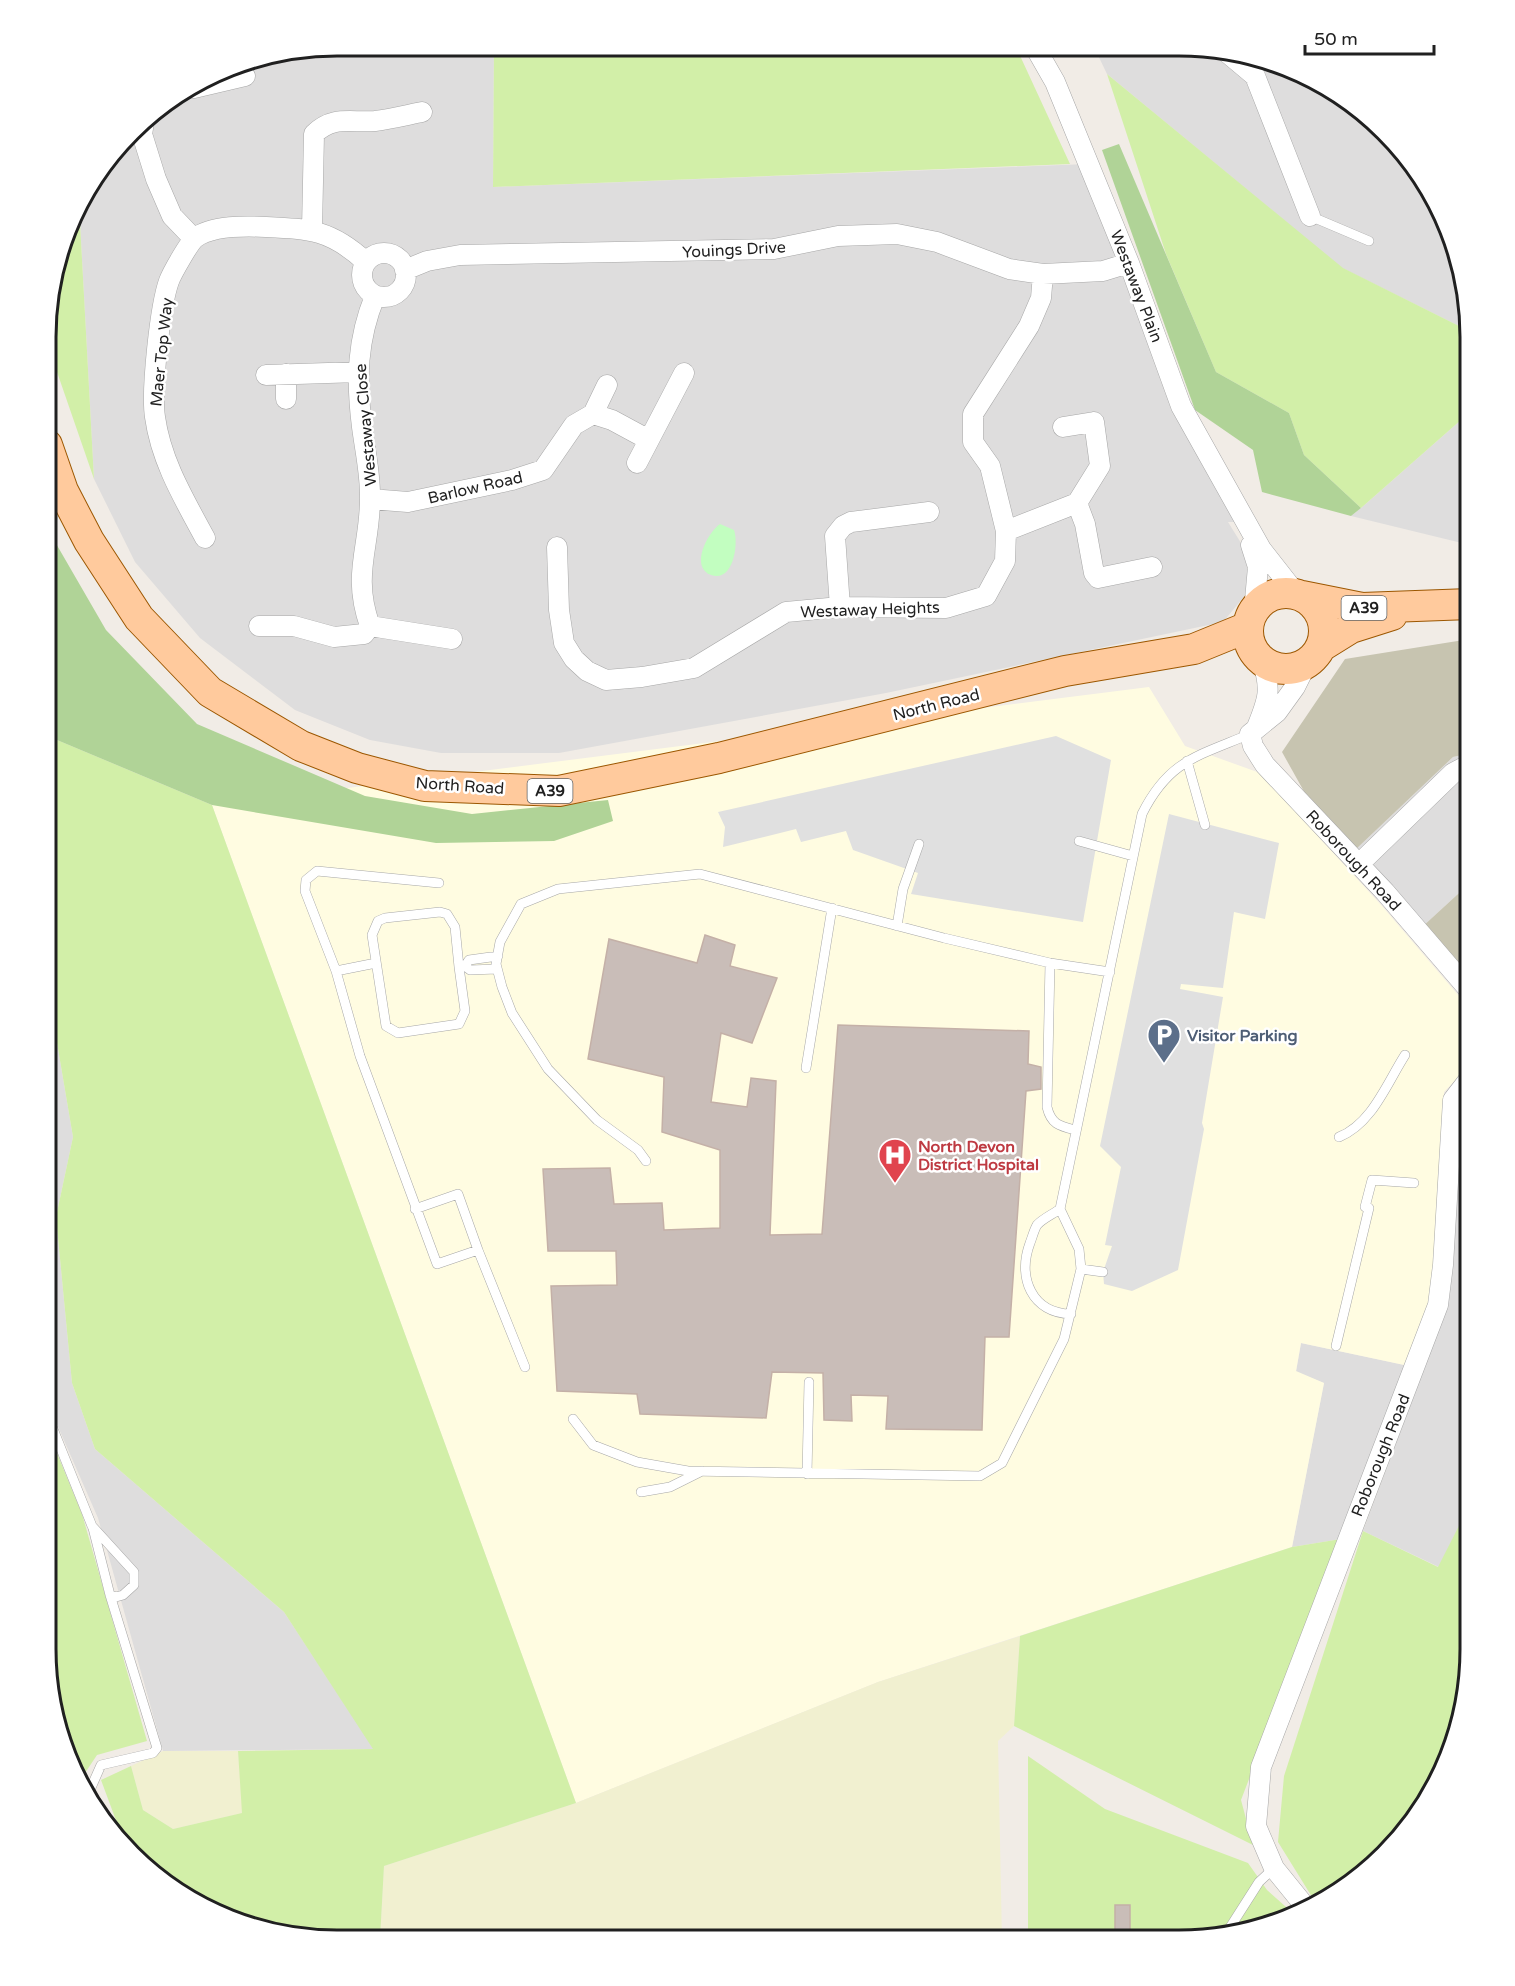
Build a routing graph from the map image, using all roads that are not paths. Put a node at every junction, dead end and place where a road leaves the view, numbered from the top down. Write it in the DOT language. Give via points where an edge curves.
graph roads {
  1 [pos="1040,56"];
  2 [pos="1239,62"];
  3 [pos="1262,68"];
  4 [pos="245,76"];
  5 [pos="213,83"];
  6 [pos="1259,86"];
  7 [pos="422,112"];
  8 [pos="142,134"];
  9 [pos="1310,216"];
  10 [pos="312,229"];
  11 [pos="194,239"];
  12 [pos="1369,241"];
  13 [pos="366,262"];
  14 [pos="1129,262"];
  15 [pos="405,270"];
  16 [pos="1043,274"];
  17 [pos="375,296"];
  18 [pos="359,372"];
  19 [pos="684,373"];
  20 [pos="286,374"];
  21 [pos="266,375"];
  22 [pos="607,385"];
  23 [pos="286,399"];
  24 [pos="592,414"];
  25 [pos="1063,427"];
  26 [pos="649,440"];
  27 [pos="637,463"];
  28 [pos="56,471"];
  29 [pos="370,499"];
  30 [pos="1077,504"];
  31 [pos="929,512"];
  32 [pos="1244,522"];
  33 [pos="1006,531"];
  34 [pos="205,538"];
  35 [pos="557,548"];
  36 [pos="1152,567"];
  37 [pos="1299,596"];
  38 [pos="1460,605"];
  39 [pos="1427,607"];
  40 [pos="840,608"];
  41 [pos="1251,619"];
  42 [pos="259,626"];
  43 [pos="370,626"];
  44 [pos="452,639"];
  45 [pos="1194,649"];
  46 [pos="1314,655"];
  47 [pos="1260,658"];
  48 [pos="1253,730"];
  49 [pos="1187,761"];
  50 [pos="1460,769"];
  51 [pos="1205,825"];
  52 [pos="1079,842"];
  53 [pos="919,844"];
  54 [pos="1133,856"];
  55 [pos="1359,864"];
  56 [pos="439,883"];
  57 [pos="832,908"];
  58 [pos="897,926"];
  59 [pos="498,956"];
  60 [pos="376,963"];
  61 [pos="1050,963"];
  62 [pos="462,966"];
  63 [pos="497,969"];
  64 [pos="336,971"];
  65 [pos="1110,972"];
  66 [pos="1460,980"];
  67 [pos="1405,1055"];
  68 [pos="806,1068"];
  69 [pos="1460,1091"];
  70 [pos="1075,1130"];
  71 [pos="1339,1137"];
  72 [pos="646,1161"];
  73 [pos="1414,1183"];
  74 [pos="416,1209"];
  75 [pos="1060,1209"];
  76 [pos="478,1250"];
  77 [pos="1082,1269"];
  78 [pos="1102,1272"];
  79 [pos="1071,1314"];
  80 [pos="1336,1346"];
  81 [pos="525,1367"];
  82 [pos="809,1382"];
  83 [pos="573,1419"];
  84 [pos="56,1436"];
  85 [pos="702,1471"];
  86 [pos="807,1474"];
  87 [pos="641,1492"];
  88 [pos="92,1526"];
  89 [pos="110,1595"];
  90 [pos="91,1787"];
  91 [pos="1274,1868"];
  92 [pos="1302,1902"];
  93 [pos="1231,1925"];
  1 -- 14 [label="street, Westaway Plain" via="1055,82"];
  2 -- 6 [label="street" via="1256,76"];
  3 -- 6 [label="street"];
  4 -- 5 [label="street"];
  6 -- 9 [label="street"];
  7 -- 10 [label="street" via="375,121 337,120 323,125 314,134"];
  8 -- 11 [label="street" via="172,216"];
  9 -- 12 [label="lane"];
  10 -- 11 [label="street" via="213,230"];
  10 -- 13 [label="street" via="347,244"];
  11 -- 34 [label="street, Maer Top Way" via="169,280 160,323 154,415 168,469"];
  13 -- 15 [label="street" via="389,254 400,260"];
  13 -- 17 [label="street" via="363,278 366,288"];
  14 -- 16 [label="street, Youings Drive" via="1102,271"];
  14 -- 32 [label="street, Westaway Plain" via="1181,406"];
  15 -- 16 [label="street, Youings Drive" via="460,255 774,249 838,236 897,234 937,242 1009,269"];
  15 -- 17 [label="street" via="404,286 398,292"];
  16 -- 33 [label="street, Westaway Heights" via="1041,298 1029,326 973,414 973,442 990,466"];
  17 -- 18 [label="street, Westaway Close" via="363,326"];
  18 -- 20 [label="street"];
  18 -- 29 [label="street, Westaway Close"];
  19 -- 26 [label="street"];
  20 -- 21 [label="street"];
  20 -- 23 [label="street"];
  22 -- 24 [label="street, Barlow Road"];
  24 -- 26 [label="street"];
  24 -- 29 [label="street, Barlow Road" via="574,425 543,470 408,502"];
  25 -- 30 [label="street" via="1094,422 1100,465"];
  26 -- 27 [label="street"];
  28 -- 45 [label="main road, North Road / A39" via="89,542 139,618 210,692 301,746 357,768 425,786 559,791 719,758 1065,671"];
  29 -- 43 [label="street, Westaway Close" via="360,571 362,603"];
  30 -- 33 [label="street"];
  30 -- 36 [label="street" via="1098,578"];
  31 -- 40 [label="street" via="843,526 835,536"];
  32 -- 37 [label="street, Westaway Plain" via="1276,572"];
  32 -- 41 [label="street, Westaway Plain" via="1258,567"];
  33 -- 40 [label="street, Westaway Heights" via="1005,561 986,596 946,608"];
  35 -- 40 [label="street, Westaway Heights" via="564,643 587,671 606,680 694,668 786,612"];
  37 -- 39 [label="main road, A39" via="1362,608"];
  37 -- 41 [label="main road" via="1273,596"];
  37 -- 46 [label="main road" via="1310,601 1322,617 1324,636"];
  38 -- 39 [label="main road, A39"];
  39 -- 46 [label="main road, A39" via="1351,628"];
  41 -- 45 [label="main road, North Road / A39"];
  41 -- 47 [label="main road" via="1249,637"];
  42 -- 43 [label="street" via="294,626 334,637 364,634"];
  43 -- 44 [label="street"];
  45 -- 47 [label="main road, North Road / A39"];
  46 -- 47 [label="main road" via="1283,670"];
  46 -- 48 [label="street" via="1277,712"];
  47 -- 48 [label="street" via="1269,680 1268,699"];
  48 -- 49 [label="lane"];
  48 -- 55 [label="street, Roborough Road" via="1253,746 1265,765"];
  49 -- 51 [label="lane"];
  49 -- 54 [label="lane" via="1163,778 1152,793 1142,814"];
  50 -- 55 [label="street"];
  52 -- 54 [label="lane"];
  53 -- 58 [label="lane" via="903,889"];
  54 -- 65 [label="lane"];
  55 -- 66 [label="street, Roborough Road"];
  56 -- 64 [label="lane" via="317,871 311,874 305,891"];
  57 -- 58 [label="lane"];
  57 -- 59 [label="lane" via="700,874 558,890 521,904 500,942"];
  57 -- 68 [label="lane"];
  58 -- 61 [label="lane"];
  59 -- 62 [label="lane" via="469,960"];
  59 -- 63 [label="lane"];
  60 -- 62 [label="lane" via="372,935 378,921 440,912 453,919"];
  60 -- 62 [label="lane" via="383,1020 391,1031 398,1033 459,1024 465,1011"];
  60 -- 64 [label="lane"];
  61 -- 65 [label="lane"];
  61 -- 70 [label="lane" via="1047,1107 1056,1126"];
  62 -- 63 [label="lane" via="470,970"];
  63 -- 72 [label="lane" via="512,1013 545,1067 592,1116 638,1150"];
  64 -- 74 [label="lane" via="360,1056"];
  65 -- 70 [label="lane"];
  67 -- 71 [label="lane" via="1365,1120 1354,1131"];
  69 -- 91 [label="street, Roborough Road" via="1453,1100 1438,1305 1261,1767 1256,1826"];
  70 -- 75 [label="lane"];
  73 -- 80 [label="lane" via="1372,1180"];
  74 -- 76 [label="lane" via="437,1264"];
  74 -- 76 [label="lane" via="458,1194"];
  75 -- 77 [label="lane" via="1079,1249"];
  75 -- 79 [label="lane" via="1037,1225 1025,1271 1030,1292 1042,1304 1056,1313"];
  76 -- 81 [label="lane"];
  77 -- 78 [label="lane"];
  77 -- 79 [label="lane"];
  79 -- 86 [label="lane" via="1064,1339 1030,1411 1006,1458 995,1468 980,1476"];
  82 -- 86 [label="lane"];
  83 -- 85 [label="lane" via="592,1445 637,1462"];
  84 -- 88 [label="lane"];
  85 -- 86 [label="lane"];
  85 -- 87 [label="lane" via="670,1487"];
  88 -- 89 [label="lane"];
  88 -- 89 [label="lane" via="134,1572 134,1585 129,1591"];
  89 -- 90 [label="lane" via="157,1748 153,1753 101,1765"];
  91 -- 92 [label="street"];
  91 -- 93 [label="lane" via="1259,1882"];
}
